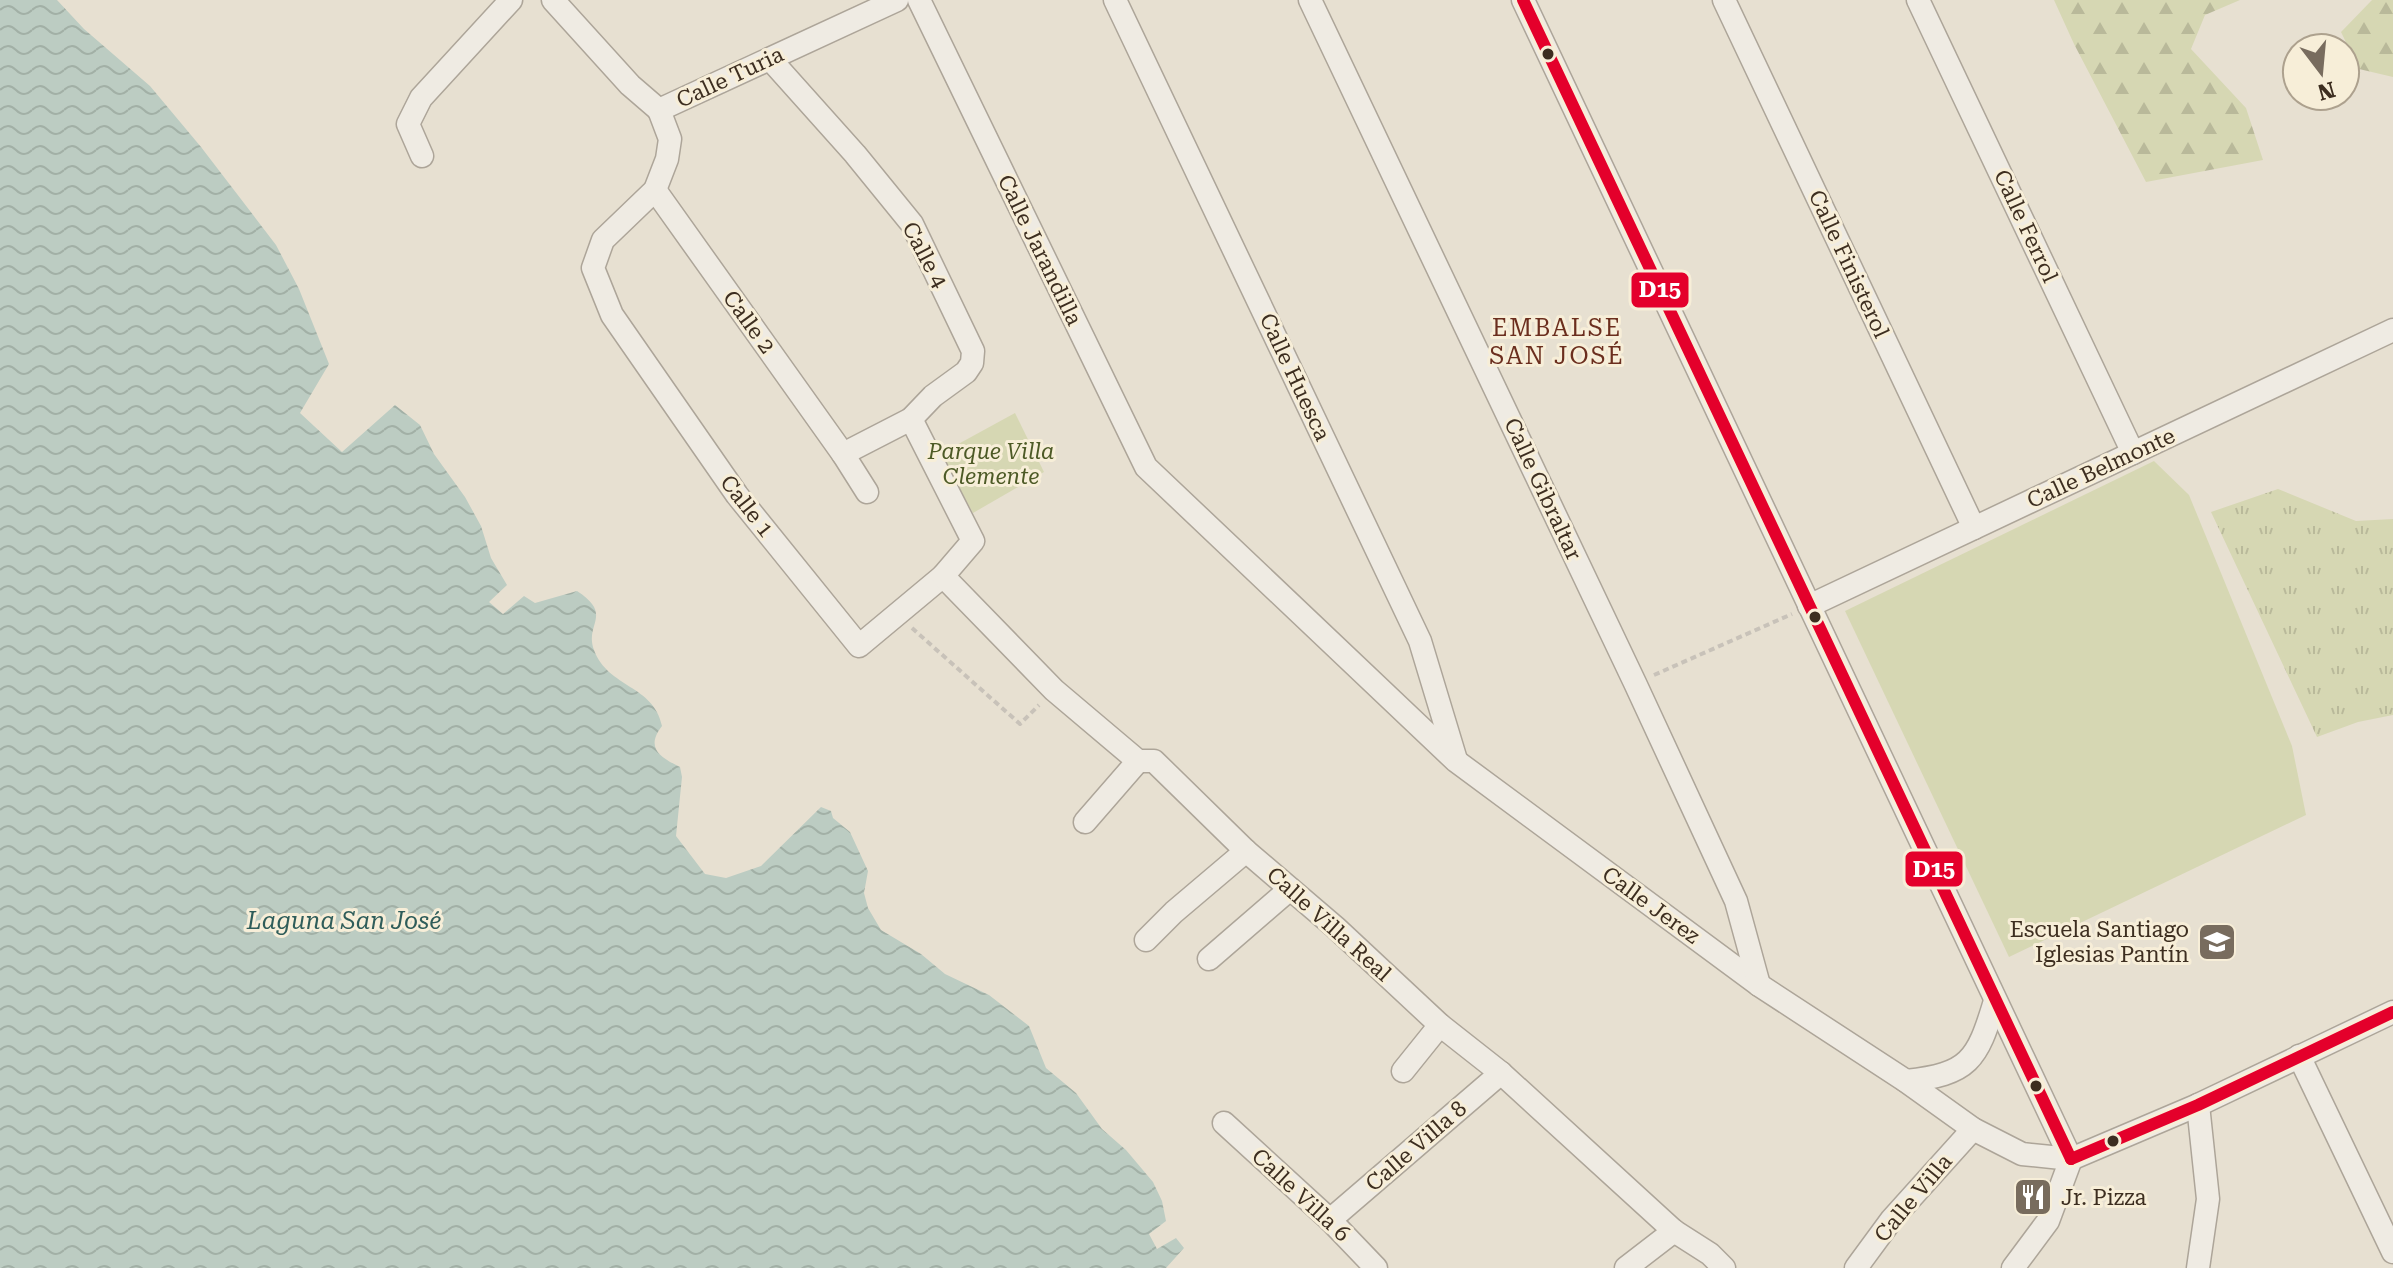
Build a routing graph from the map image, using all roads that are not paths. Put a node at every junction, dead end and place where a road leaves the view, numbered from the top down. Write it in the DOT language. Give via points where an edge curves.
graph roads {
  1 [pos="511,0"];
  2 [pos="553,0"];
  3 [pos="897,0"];
  4 [pos="919,0"];
  5 [pos="1115,0"];
  6 [pos="1310,0"];
  7 [pos="1523,0"];
  8 [pos="1724,0"];
  9 [pos="1918,0"];
  10 [pos="770,59"];
  11 [pos="659,110"];
  12 [pos="422,156"];
  13 [pos="655,190"];
  14 [pos="2393,330"];
  15 [pos="911,419"];
  16 [pos="2133,453"];
  17 [pos="843,454"];
  18 [pos="1172,491"];
  19 [pos="867,492"];
  20 [pos="1974,528"];
  21 [pos="943,576"];
  22 [pos="1809,606"];
  23 [pos="1138,761"];
  24 [pos="1456,761"];
  25 [pos="1085,822"];
  26 [pos="1246,851"];
  27 [pos="1290,889"];
  28 [pos="1146,940"];
  29 [pos="1209,959"];
  30 [pos="1759,985"];
  31 [pos="1995,1001"];
  32 [pos="2393,1012"];
  33 [pos="1440,1025"];
  34 [pos="2299,1056"];
  35 [pos="1403,1071"];
  36 [pos="1501,1073"];
  37 [pos="1906,1081"];
  38 [pos="2198,1105"];
  39 [pos="1224,1123"];
  40 [pos="1973,1129"];
  41 [pos="2071,1159"];
  42 [pos="1330,1220"];
  43 [pos="1674,1231"];
  44 [pos="2393,1252"];
  45 [pos="1376,1268"];
  46 [pos="1626,1268"];
  47 [pos="1724,1268"];
  48 [pos="1856,1268"];
  49 [pos="2013,1268"];
  50 [pos="2198,1268"];
  1 -- 12 [label="street" via="421,98 408,124"];
  2 -- 11 [label="street, Calle Turia"];
  3 -- 10 [label="street, Calle Turia"];
  4 -- 18 [label="street, Calle Jarandilla" via="1146,467"];
  5 -- 24 [label="street, Calle Huesca" via="1420,641"];
  6 -- 30 [label="street, Calle Gibraltar" via="1736,901"];
  7 -- 22 [label="street"];
  8 -- 20 [label="street, Calle Finisterol"];
  9 -- 16 [label="street, Calle Ferrol"];
  10 -- 11 [label="street, Calle Turia"];
  10 -- 15 [label="street, Calle 4" via="912,224 973,351 966,372"];
  11 -- 13 [label="street, Calle 1" via="670,139"];
  13 -- 17 [label="street, Calle 2"];
  13 -- 21 [label="street, Calle 1" via="603,240 593,268 612,315 737,495 859,646"];
  14 -- 16 [label="street, Calle Belmonte"];
  15 -- 17 [label="street"];
  15 -- 21 [label="street, Calle 1" via="973,541"];
  16 -- 20 [label="street, Calle Belmonte"];
  17 -- 19 [label="street, Calle 2"];
  18 -- 24 [label="street, Calle Jerez"];
  20 -- 22 [label="street, Calle Belmonte"];
  21 -- 23 [label="street, Calle Villa Real" via="1054,690"];
  22 -- 31 [label="street"];
  23 -- 25 [label="street"];
  23 -- 26 [label="street, Calle Villa Real" via="1154,761"];
  24 -- 30 [label="street, Calle Jerez"];
  26 -- 27 [label="street, Calle Villa Real"];
  26 -- 28 [label="street"];
  27 -- 29 [label="street"];
  27 -- 33 [label="street, Calle Villa Real"];
  30 -- 37 [label="street, Calle Jerez"];
  31 -- 37 [label="street" via="1972,1059 1942,1077"];
  31 -- 41 [label="street"];
  32 -- 34 [label="street, Calle Jerez"];
  33 -- 35 [label="street"];
  33 -- 36 [label="street, Calle Villa Real"];
  34 -- 38 [label="street, Calle Jerez"];
  34 -- 44 [label="street"];
  36 -- 42 [label="street, Calle Villa 8"];
  36 -- 43 [label="street, Calle Villa Real"];
  37 -- 40 [label="street, Calle Jerez"];
  38 -- 41 [label="street, Calle Jerez"];
  38 -- 50 [label="street" via="2208,1199"];
  39 -- 42 [label="street, Calle Villa 6"];
  40 -- 41 [label="street, Calle Jerez" via="2022,1154"];
  40 -- 48 [label="street, Calle Villa" via="1892,1219"];
  41 -- 49 [label="street" via="2048,1221"];
  42 -- 45 [label="street, Calle Villa 6"];
  43 -- 46 [label="street"];
  43 -- 47 [label="street, Calle Villa Real"];
}
